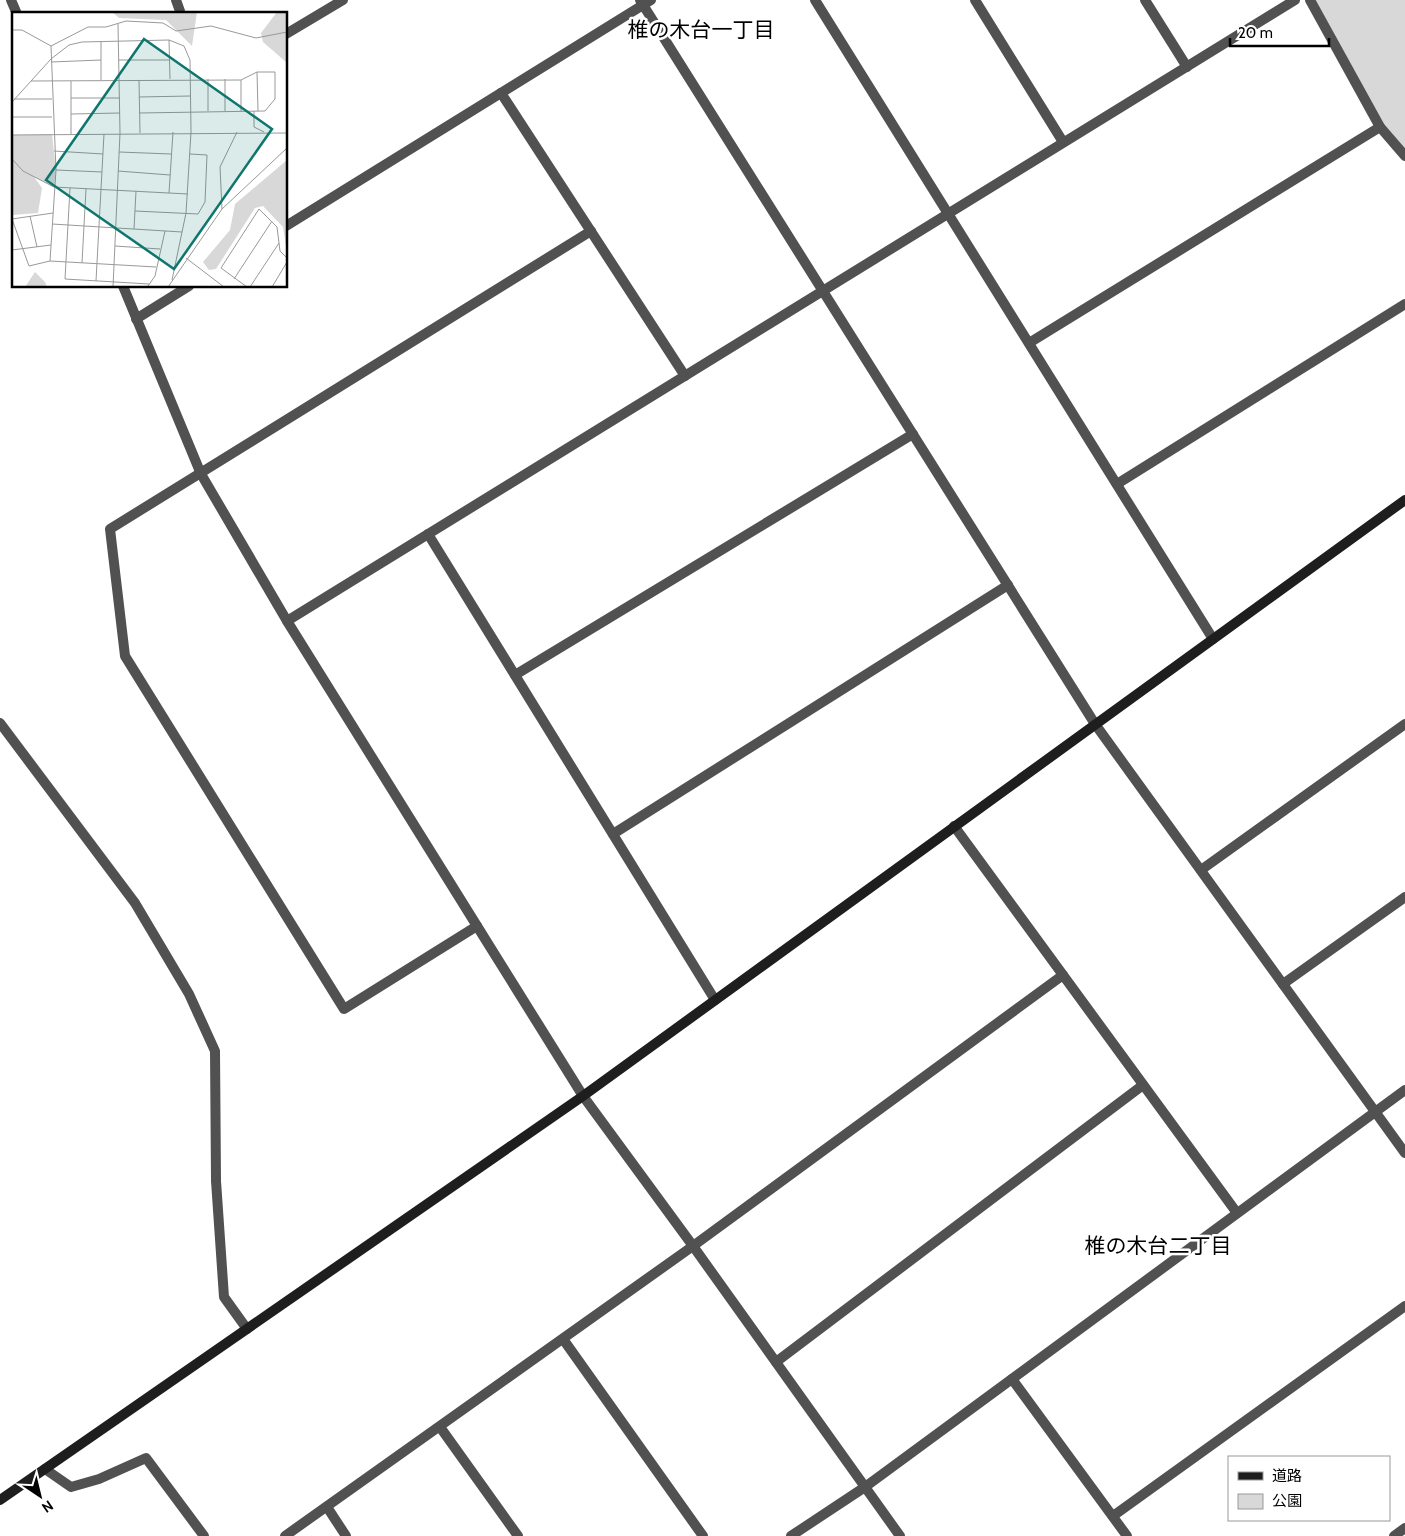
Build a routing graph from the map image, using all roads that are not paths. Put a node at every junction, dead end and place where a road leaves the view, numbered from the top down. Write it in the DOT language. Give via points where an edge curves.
graph roads {
  1 [pos="11,0"];
  2 [pos="176,0"];
  3 [pos="343,0"];
  4 [pos="815,0"];
  5 [pos="975,0"];
  6 [pos="1145,0"];
  7 [pos="1295,0"];
  8 [pos="1310,0"];
  9 [pos="645,2"];
  10 [pos="16,12"];
  11 [pos="180,12"];
  12 [pos="288,33"];
  13 [pos="1187,67"];
  14 [pos="501,93"];
  15 [pos="1380,127"];
  16 [pos="1063,142"];
  17 [pos="1405,156"];
  18 [pos="948,214"];
  19 [pos="288,225"];
  20 [pos="591,231"];
  21 [pos="124,288"];
  22 [pos="186,288"];
  23 [pos="823,291"];
  24 [pos="1405,304"];
  25 [pos="136,319"];
  26 [pos="1029,343"];
  27 [pos="685,376"];
  28 [pos="913,434"];
  29 [pos="201,474"];
  30 [pos="1116,484"];
  31 [pos="1405,500"];
  32 [pos="428,534"];
  33 [pos="1008,585"];
  34 [pos="287,621"];
  35 [pos="1213,638"];
  36 [pos="515,675"];
  37 [pos="0,723"];
  38 [pos="1095,724"];
  39 [pos="1405,724"];
  40 [pos="954,826"];
  41 [pos="613,834"];
  42 [pos="1201,870"];
  43 [pos="1405,897"];
  44 [pos="477,926"];
  45 [pos="1063,975"];
  46 [pos="1283,984"];
  47 [pos="715,1000"];
  48 [pos="1143,1084"];
  49 [pos="1405,1090"];
  50 [pos="583,1096"];
  51 [pos="1375,1112"];
  52 [pos="1405,1153"];
  53 [pos="1237,1213"];
  54 [pos="693,1246"];
  55 [pos="1405,1306"];
  56 [pos="246,1329"];
  57 [pos="563,1339"];
  58 [pos="776,1362"];
  59 [pos="1012,1379"];
  60 [pos="440,1427"];
  61 [pos="45,1469"];
  62 [pos="865,1487"];
  63 [pos="0,1500"];
  64 [pos="327,1507"];
  65 [pos="1113,1516"];
  66 [pos="1405,1528"];
  67 [pos="204,1536"];
  68 [pos="285,1536"];
  69 [pos="346,1536"];
  70 [pos="518,1536"];
  71 [pos="703,1536"];
  72 [pos="791,1536"];
  73 [pos="900,1536"];
  74 [pos="1127,1536"];
  75 [pos="1394,1536"];
  1 -- 10 [label="street"];
  2 -- 11 [label="street"];
  3 -- 12 [label="street"];
  4 -- 18 [label="street"];
  5 -- 16 [label="street"];
  6 -- 13 [label="street"];
  7 -- 13 [label="street"];
  8 -- 15 [label="street"];
  9 -- 14 [label="street"];
  9 -- 23 [label="street"];
  13 -- 16 [label="street"];
  14 -- 19 [label="street"];
  14 -- 20 [label="street"];
  15 -- 17 [label="street"];
  15 -- 26 [label="street"];
  16 -- 18 [label="street"];
  18 -- 23 [label="street"];
  18 -- 26 [label="street"];
  20 -- 27 [label="street"];
  20 -- 29 [label="street"];
  21 -- 25 [label="street"];
  22 -- 25 [label="street"];
  23 -- 27 [label="street"];
  23 -- 28 [label="street"];
  24 -- 30 [label="street"];
  25 -- 29 [label="street"];
  26 -- 30 [label="street"];
  27 -- 32 [label="street"];
  28 -- 33 [label="street"];
  28 -- 36 [label="street"];
  29 -- 34 [label="street"];
  29 -- 44 [label="street" via="110,529 125,656 130,665 344,1009"];
  30 -- 35 [label="street"];
  31 -- 35 [label="street"];
  32 -- 34 [label="street"];
  32 -- 36 [label="street"];
  33 -- 38 [label="street"];
  33 -- 41 [label="street"];
  34 -- 44 [label="street"];
  35 -- 38 [label="street"];
  36 -- 41 [label="street"];
  37 -- 56 [label="street" via="135,903 189,994 215,1051 216,1181 224,1297"];
  38 -- 40 [label="street"];
  38 -- 42 [label="street"];
  39 -- 42 [label="street"];
  40 -- 45 [label="street"];
  40 -- 47 [label="street"];
  41 -- 47 [label="street"];
  42 -- 46 [label="street"];
  43 -- 46 [label="street"];
  44 -- 50 [label="street"];
  45 -- 48 [label="street"];
  45 -- 54 [label="street"];
  46 -- 51 [label="street"];
  47 -- 50 [label="street"];
  48 -- 53 [label="street"];
  48 -- 58 [label="street"];
  49 -- 51 [label="street"];
  50 -- 54 [label="street"];
  50 -- 56 [label="street"];
  51 -- 52 [label="street"];
  51 -- 53 [label="street"];
  53 -- 59 [label="street"];
  54 -- 57 [label="street"];
  54 -- 58 [label="street"];
  55 -- 65 [label="street"];
  56 -- 61 [label="street"];
  57 -- 60 [label="street"];
  57 -- 71 [label="street"];
  58 -- 62 [label="street"];
  59 -- 62 [label="street"];
  59 -- 65 [label="street"];
  60 -- 64 [label="street"];
  60 -- 70 [label="street"];
  61 -- 63 [label="street"];
  61 -- 67 [label="street" via="71,1486 99,1480 146,1458"];
  62 -- 72 [label="street"];
  62 -- 73 [label="street"];
  64 -- 68 [label="street"];
  64 -- 69 [label="street"];
  65 -- 74 [label="street"];
  66 -- 75 [label="street"];
}
